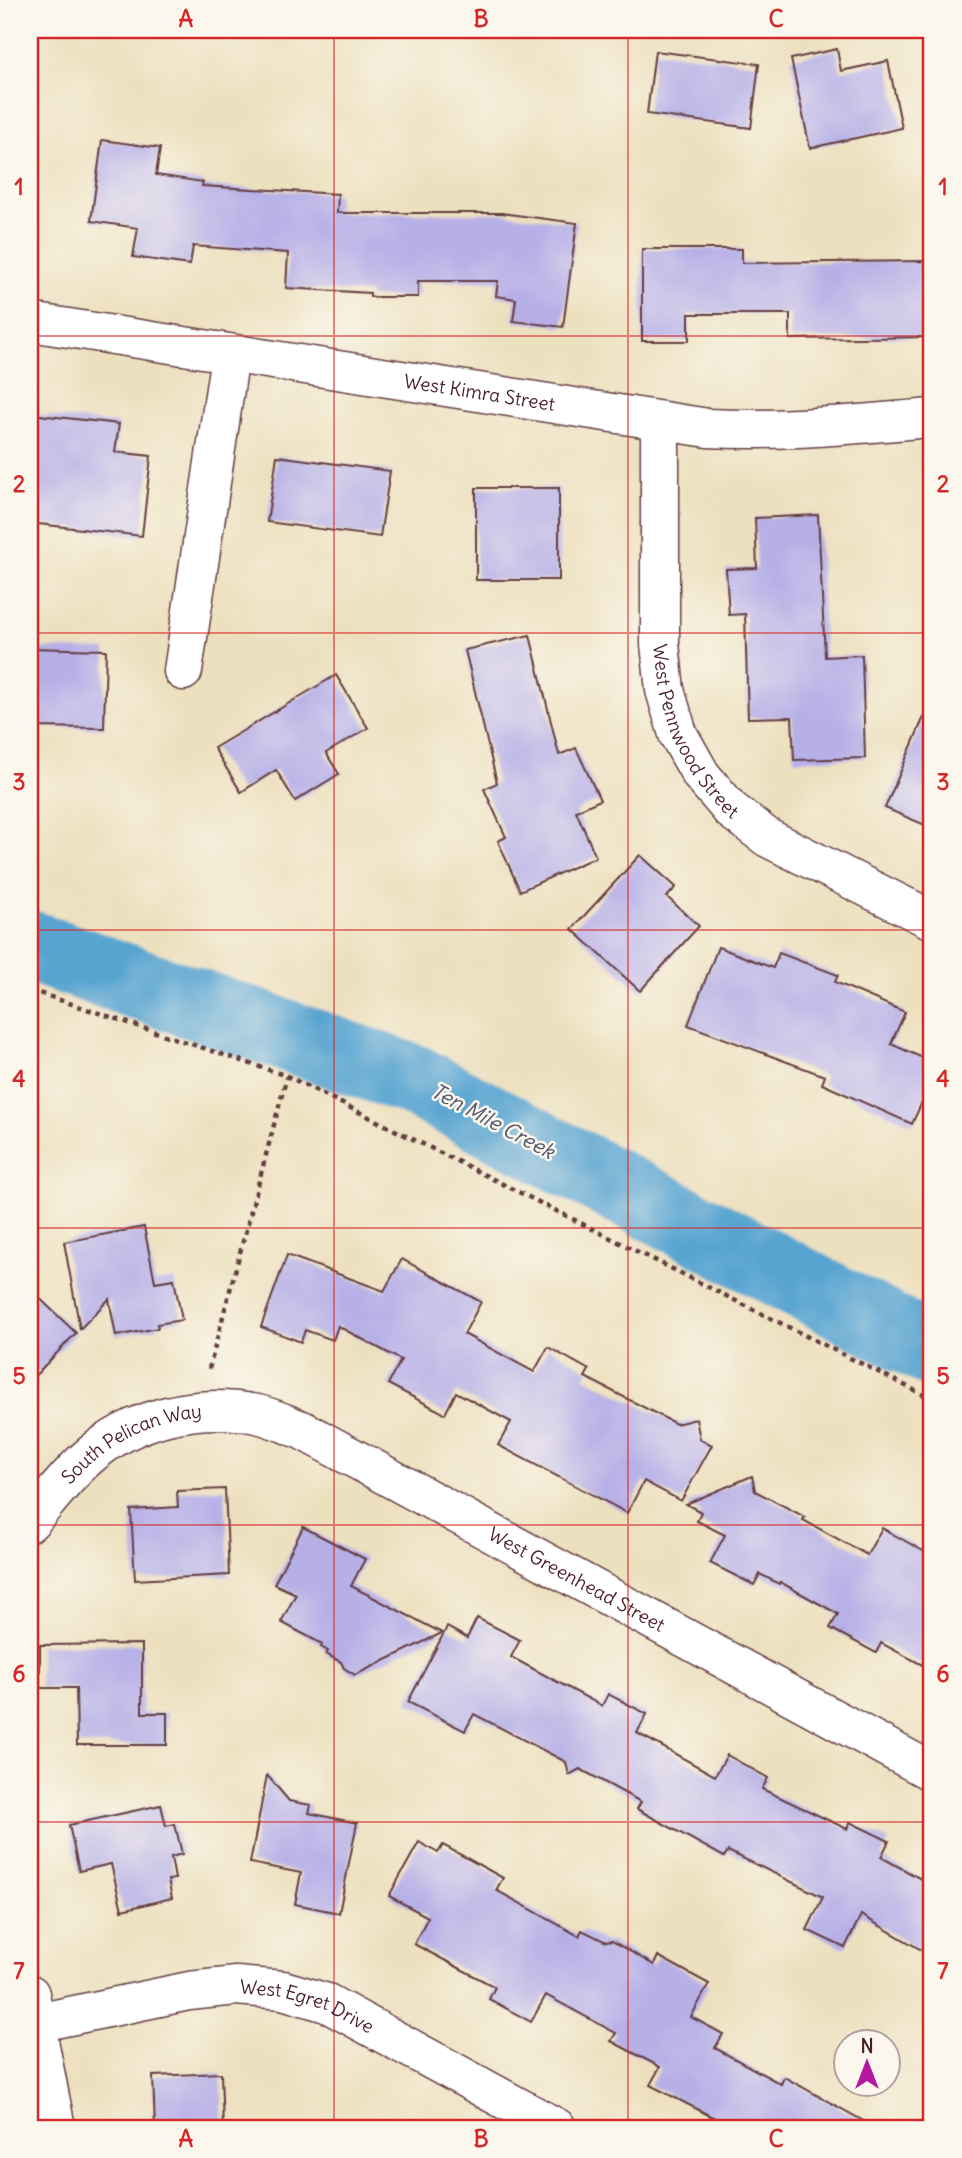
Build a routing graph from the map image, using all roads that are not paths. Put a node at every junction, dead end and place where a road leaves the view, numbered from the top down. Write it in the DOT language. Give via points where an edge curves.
graph roads {
  1 [pos="30,323"];
  2 [pos="230,355"];
  3 [pos="932,418"];
  4 [pos="660,422"];
  5 [pos="183,671"];
  6 [pos="932,920"];
  7 [pos="213,1409"];
  8 [pos="30,1522"];
  9 [pos="932,1772"];
  10 [pos="33,2009"];
  11 [pos="56,2128"];
  12 [pos="557,2128"];
  1 -- 2 [label="street, West Kimra Street"];
  2 -- 4 [label="street, West Kimra Street"];
  2 -- 5 [label="street"];
  3 -- 4 [label="street, West Kimra Street" via="754,430"];
  4 -- 6 [label="street, West Pennwood Street" via="660,644 664,690 678,734 701,775 731,810 768,838"];
  7 -- 8 [label="street, South Pelican Way" via="168,1415 125,1432 87,1458"];
  7 -- 9 [label="street, West Greenhead Street" via="259,1414 302,1430"];
  10 -- 11 [label="street"];
  10 -- 12 [label="street, West Egret Drive" via="236,1986 283,1990 327,2004"];
}
